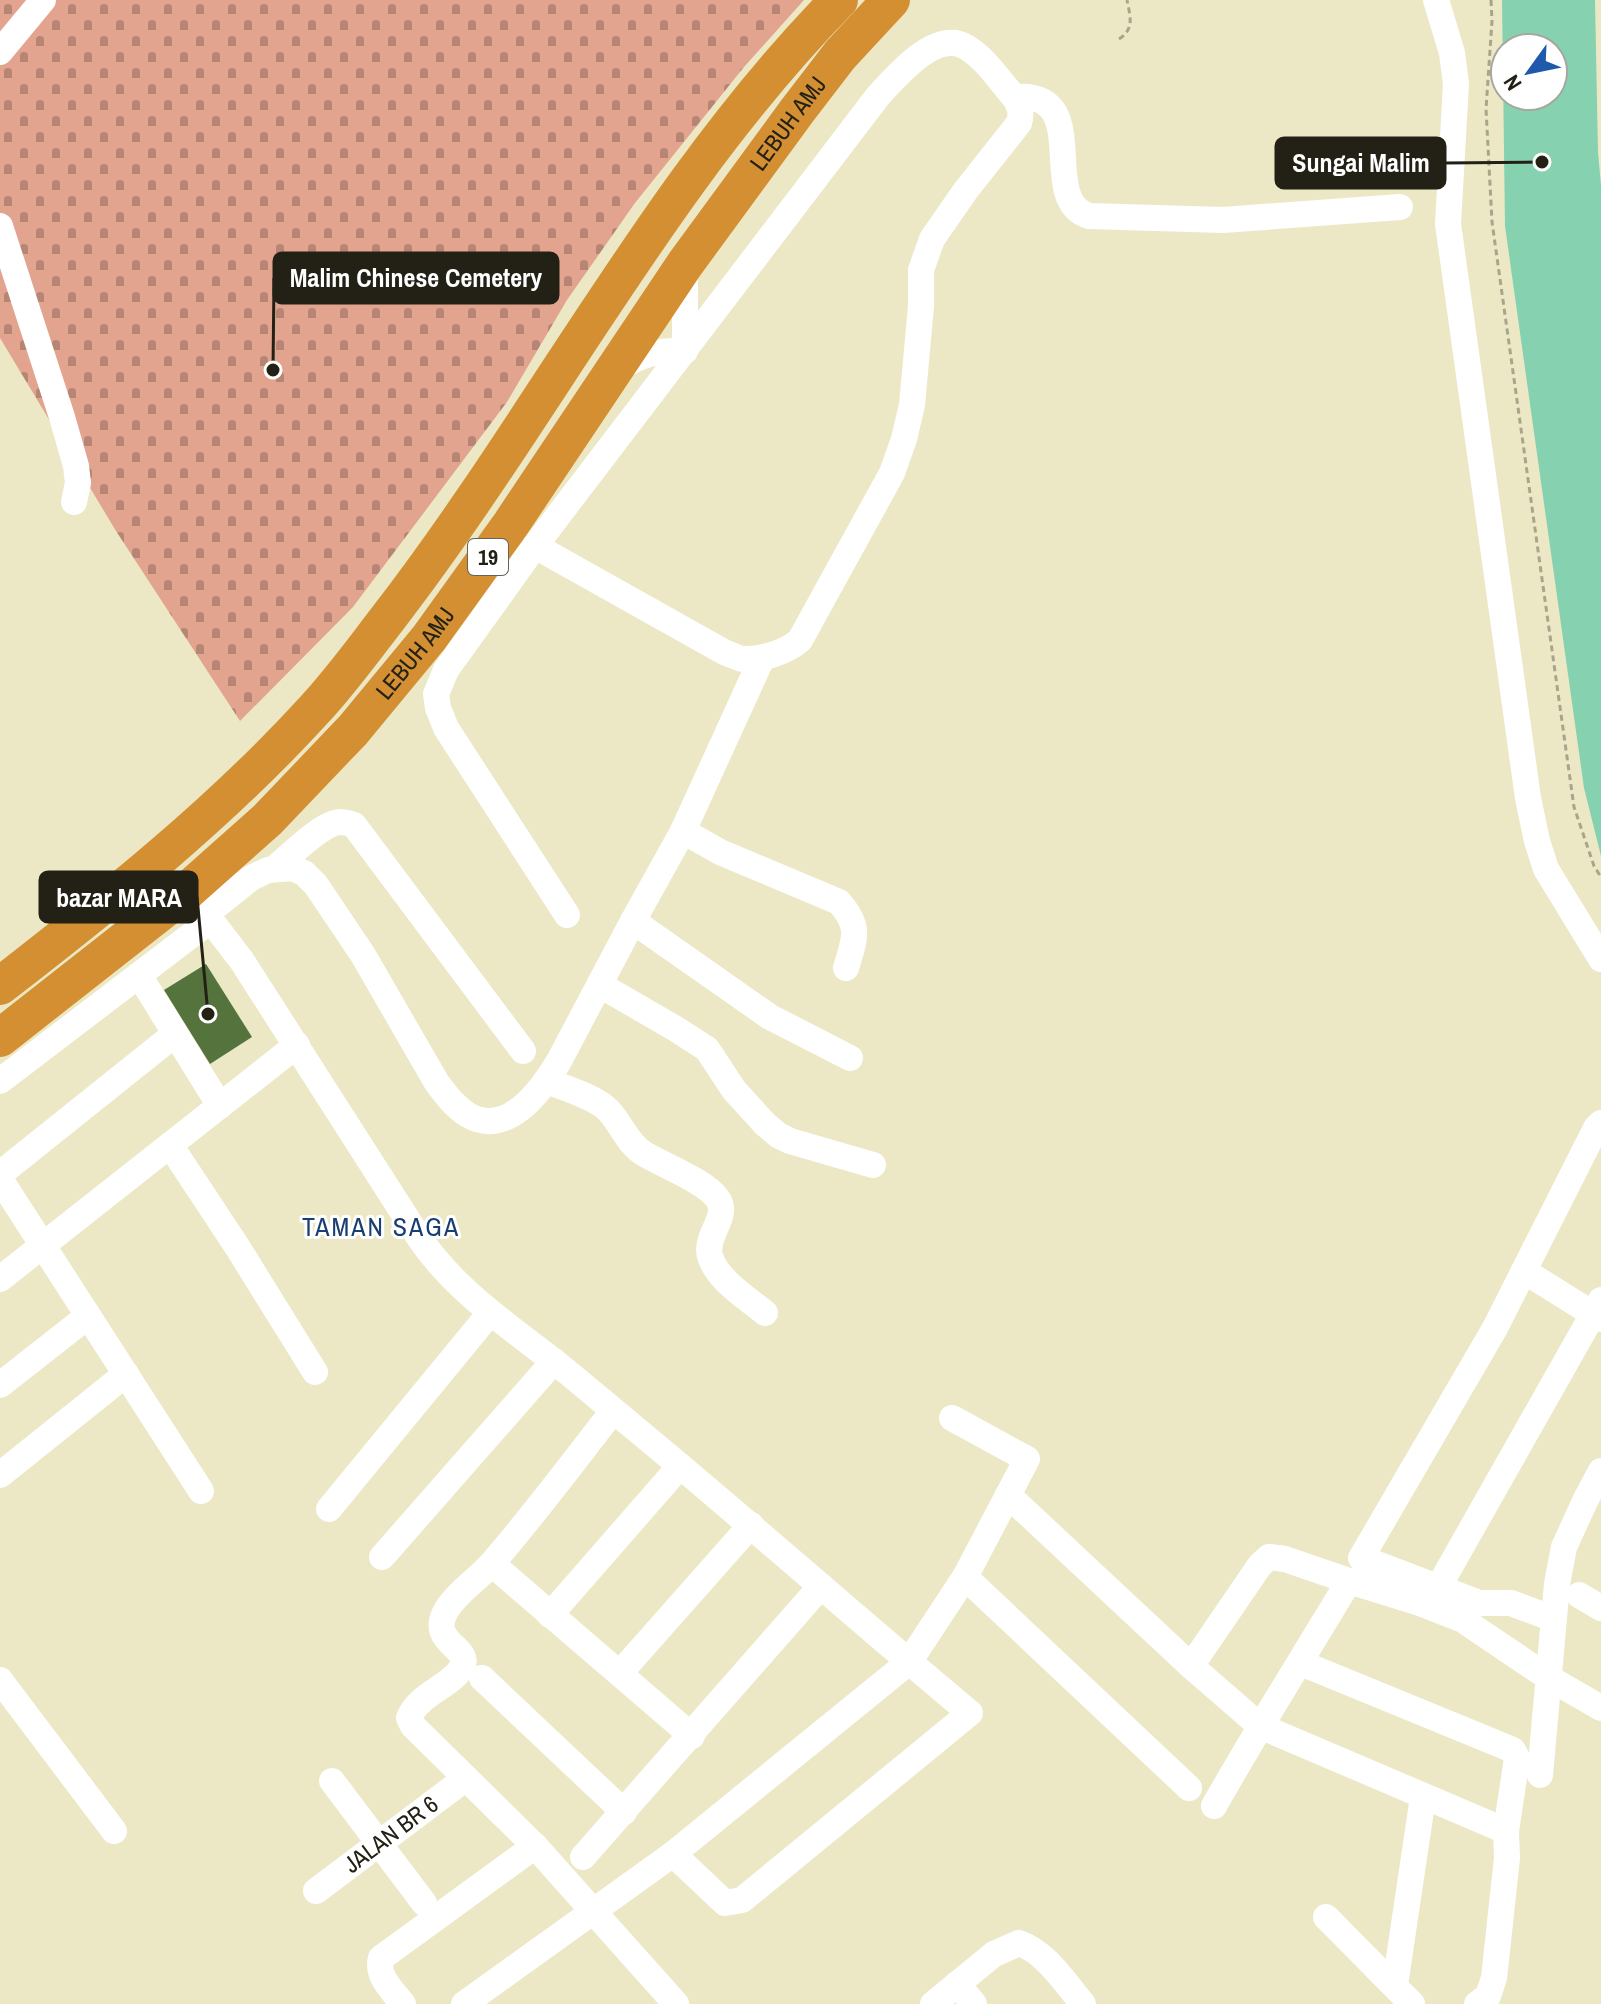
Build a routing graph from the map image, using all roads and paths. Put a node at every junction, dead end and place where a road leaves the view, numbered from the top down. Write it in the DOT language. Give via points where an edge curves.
graph roads {
  1 [pos="43,0"];
  2 [pos="839,0"];
  3 [pos="891,0"];
  4 [pos="1127,0"];
  5 [pos="1436,0"];
  6 [pos="1491,0"];
  7 [pos="1119,39"];
  8 [pos="0,52"];
  9 [pos="1014,97"];
  10 [pos="1400,207"];
  11 [pos="0,226"];
  12 [pos="685,264"];
  13 [pos="685,351"];
  14 [pos="611,373"];
  15 [pos="74,502"];
  16 [pos="535,546"];
  17 [pos="762,658"];
  18 [pos="683,831"];
  19 [pos="275,868"];
  20 [pos="1601,877"];
  21 [pos="201,909"];
  22 [pos="567,915"];
  23 [pos="633,921"];
  24 [pos="1601,959"];
  25 [pos="846,968"];
  26 [pos="139,975"];
  27 [pos="600,985"];
  28 [pos="0,986"];
  29 [pos="175,1034"];
  30 [pos="0,1038"];
  31 [pos="297,1045"];
  32 [pos="523,1051"];
  33 [pos="850,1058"];
  34 [pos="0,1081"];
  35 [pos="547,1081"];
  36 [pos="220,1106"];
  37 [pos="1601,1123"];
  38 [pos="170,1145"];
  39 [pos="873,1165"];
  40 [pos="0,1176"];
  41 [pos="43,1245"];
  42 [pos="1524,1271"];
  43 [pos="0,1279"];
  44 [pos="1598,1311"];
  45 [pos="490,1313"];
  46 [pos="765,1313"];
  47 [pos="88,1316"];
  48 [pos="554,1361"];
  49 [pos="315,1372"];
  50 [pos="126,1374"];
  51 [pos="0,1385"];
  52 [pos="613,1411"];
  53 [pos="952,1418"];
  54 [pos="680,1466"];
  55 [pos="1601,1471"];
  56 [pos="0,1475"];
  57 [pos="201,1491"];
  58 [pos="1008,1495"];
  59 [pos="1593,1503"];
  60 [pos="329,1509"];
  61 [pos="751,1525"];
  62 [pos="382,1557"];
  63 [pos="492,1564"];
  64 [pos="1355,1570"];
  65 [pos="965,1577"];
  66 [pos="821,1586"];
  67 [pos="1438,1588"];
  68 [pos="550,1615"];
  69 [pos="1554,1619"];
  70 [pos="909,1662"];
  71 [pos="1301,1663"];
  72 [pos="1191,1666"];
  73 [pos="620,1673"];
  74 [pos="482,1678"];
  75 [pos="1549,1678"];
  76 [pos="0,1680"];
  77 [pos="1601,1708"];
  78 [pos="1260,1726"];
  79 [pos="692,1736"];
  80 [pos="1540,1775"];
  81 [pos="466,1778"];
  82 [pos="332,1781"];
  83 [pos="1189,1788"];
  84 [pos="1423,1797"];
  85 [pos="1214,1806"];
  86 [pos="624,1812"];
  87 [pos="114,1831"];
  88 [pos="1506,1831"];
  89 [pos="378,1844"];
  90 [pos="535,1846"];
  91 [pos="673,1854"];
  92 [pos="583,1857"];
  93 [pos="316,1891"];
  94 [pos="424,1903"];
  95 [pos="595,1912"];
  96 [pos="1326,1917"];
  97 [pos="957,1984"];
  98 [pos="1404,1995"];
  99 [pos="669,2002"];
  100 [pos="403,2004"];
  101 [pos="464,2004"];
  102 [pos="933,2004"];
  103 [pos="974,2004"];
  104 [pos="1083,2004"];
  105 [pos="1477,2004"];
  1 -- 8 [label="street"];
  2 -- 28 [label="highway, LEBUH AMJ / 19" via="712,146 449,534 316,709 138,877"];
  3 -- 12 [label="highway, LEBUH AMJ / 19" via="815,87"];
  4 -- 7 [label="path" via="1132,22"];
  5 -- 24 [label="street" via="1456,84 1448,224 1528,798 1546,869"];
  6 -- 20 [label="path" via="1486,109 1492,222 1574,807"];
  9 -- 10 [label="street" via="1050,105 1057,117 1068,197 1079,213 1089,216 1223,220"];
  9 -- 13 [label="street" via="963,45 935,46 921,55 878,96"];
  9 -- 17 [label="street" via="1020,106 1019,123 932,239 921,270 912,405 892,473 800,640"];
  11 -- 15 [label="street" via="76,466"];
  12 -- 13 [label="street"];
  12 -- 14 [label="highway, LEBUH AMJ / 19"];
  13 -- 14 [label="street" via="636,357"];
  13 -- 16 [label="street"];
  14 -- 21 [label="highway, LEBUH AMJ / 19" via="511,524 397,678 267,820"];
  16 -- 17 [label="street" via="724,652 742,659"];
  16 -- 22 [label="street" via="446,670 436,694 446,728"];
  17 -- 18 [label="street"];
  18 -- 23 [label="street"];
  18 -- 25 [label="street" via="839,902 854,927"];
  19 -- 21 [label="street"];
  19 -- 32 [label="street" via="331,824 354,825"];
  19 -- 35 [label="street" via="292,868 316,885 437,1083 469,1116 487,1122 507,1118"];
  21 -- 26 [label="street"];
  21 -- 30 [label="highway, LEBUH AMJ / 19"];
  21 -- 31 [label="street"];
  23 -- 27 [label="street"];
  23 -- 33 [label="street" via="770,1017"];
  26 -- 29 [label="street"];
  26 -- 34 [label="street"];
  27 -- 35 [label="street"];
  27 -- 39 [label="street" via="707,1049 734,1090 778,1135"];
  29 -- 36 [label="street"];
  29 -- 40 [label="street"];
  31 -- 36 [label="street"];
  31 -- 45 [label="street" via="433,1259"];
  35 -- 46 [label="street" via="603,1105 638,1150 718,1198 721,1215 709,1245 712,1261"];
  36 -- 38 [label="street"];
  37 -- 42 [label="street"];
  38 -- 41 [label="street"];
  38 -- 49 [label="street"];
  40 -- 41 [label="street"];
  41 -- 43 [label="street"];
  41 -- 47 [label="street"];
  42 -- 44 [label="street"];
  42 -- 64 [label="street"];
  44 -- 67 [label="street"];
  45 -- 48 [label="street"];
  45 -- 60 [label="street"];
  47 -- 50 [label="street"];
  47 -- 51 [label="street"];
  48 -- 52 [label="street"];
  48 -- 62 [label="street"];
  50 -- 56 [label="street"];
  50 -- 57 [label="street"];
  52 -- 54 [label="street"];
  52 -- 63 [label="street"];
  53 -- 58 [label="street" via="1027,1459"];
  54 -- 61 [label="street"];
  54 -- 68 [label="street"];
  55 -- 59 [label="street"];
  58 -- 65 [label="street"];
  58 -- 72 [label="street"];
  59 -- 69 [label="street" via="1564,1547"];
  61 -- 66 [label="street"];
  61 -- 73 [label="street"];
  63 -- 68 [label="street"];
  63 -- 81 [label="street" via="459,1595 440,1624 460,1653 462,1667 409,1718"];
  64 -- 67 [label="street"];
  64 -- 71 [label="street"];
  64 -- 72 [label="street" via="1266,1559"];
  64 -- 75 [label="street" via="1463,1620"];
  65 -- 70 [label="street"];
  65 -- 83 [label="street"];
  66 -- 70 [label="street"];
  66 -- 79 [label="street"];
  67 -- 69 [label="street" via="1479,1603 1511,1603"];
  68 -- 73 [label="street"];
  69 -- 75 [label="street"];
  70 -- 91 [label="street"];
  70 -- 91 [label="street" via="970,1713 742,1900 725,1903"];
  71 -- 78 [label="street"];
  71 -- 88 [label="street" via="1513,1750 1517,1758"];
  72 -- 78 [label="street"];
  73 -- 79 [label="street"];
  74 -- 86 [label="street"];
  75 -- 77 [label="street"];
  75 -- 80 [label="street"];
  76 -- 87 [label="street"];
  78 -- 84 [label="street"];
  78 -- 85 [label="street"];
  79 -- 86 [label="street"];
  81 -- 89 [label="street, JALAN BR 6"];
  81 -- 90 [label="street"];
  82 -- 89 [label="street"];
  84 -- 88 [label="street"];
  84 -- 98 [label="street"];
  86 -- 92 [label="street"];
  88 -- 105 [label="street" via="1494,1978 1488,1996"];
  89 -- 93 [label="street, JALAN BR 6"];
  89 -- 94 [label="street"];
  90 -- 95 [label="street"];
  90 -- 100 [label="street" via="384,1955 381,1976"];
  91 -- 95 [label="street"];
  95 -- 99 [label="street"];
  95 -- 101 [label="street"];
  96 -- 98 [label="street"];
  97 -- 102 [label="street"];
  97 -- 103 [label="street"];
  97 -- 104 [label="street" via="994,1954 1019,1943 1040,1954"];
}
